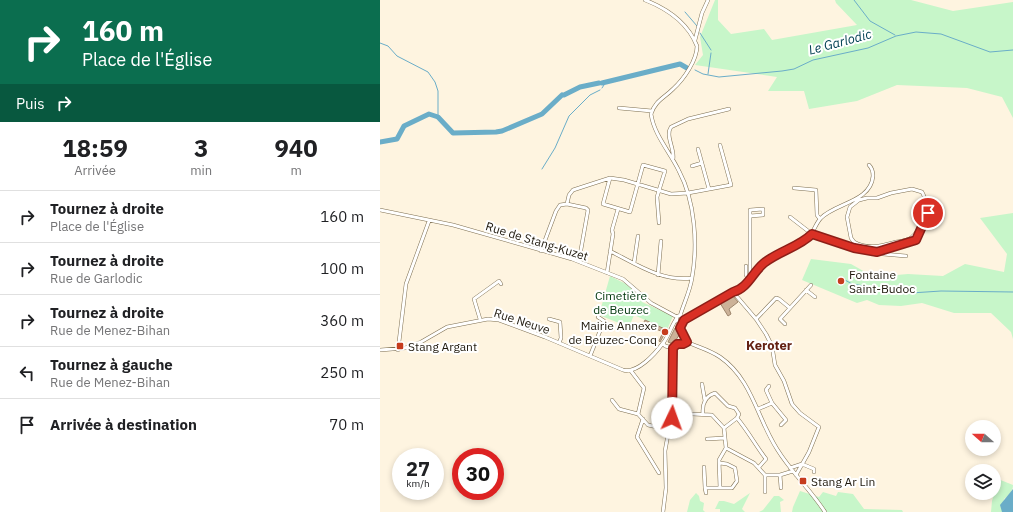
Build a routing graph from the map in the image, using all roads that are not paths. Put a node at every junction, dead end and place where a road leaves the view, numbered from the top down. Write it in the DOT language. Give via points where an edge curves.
graph roads {
  1 [pos="645,0"];
  2 [pos="708,0"];
  3 [pos="695,40"];
  4 [pos="619,108"];
  5 [pos="729,109"];
  6 [pos="652,111"];
  7 [pos="720,145"];
  8 [pos="698,149"];
  9 [pos="673,159"];
  10 [pos="702,163"];
  11 [pos="869,165"];
  12 [pos="692,166"];
  13 [pos="610,178"];
  14 [pos="637,184"];
  15 [pos="794,188"];
  16 [pos="709,189"];
  17 [pos="659,191"];
  18 [pos="688,193"];
  19 [pos="567,204"];
  20 [pos="846,204"];
  21 [pos="850,207"];
  22 [pos="618,208"];
  23 [pos="380,210"];
  24 [pos="928,213"];
  25 [pos="750,216"];
  26 [pos="790,217"];
  27 [pos="820,220"];
  28 [pos="430,221"];
  29 [pos="659,223"];
  30 [pos="812,234"];
  31 [pos="638,236"];
  32 [pos="661,241"];
  33 [pos="541,251"];
  34 [pos="610,251"];
  35 [pos="879,251"];
  36 [pos="580,255"];
  37 [pos="906,256"];
  38 [pos="634,263"];
  39 [pos="746,266"];
  40 [pos="607,273"];
  41 [pos="658,275"];
  42 [pos="692,278"];
  43 [pos="685,280"];
  44 [pos="750,280"];
  45 [pos="500,284"];
  46 [pos="690,284"];
  47 [pos="811,285"];
  48 [pos="806,290"];
  49 [pos="733,292"];
  50 [pos="814,297"];
  51 [pos="790,308"];
  52 [pos="598,316"];
  53 [pos="678,317"];
  54 [pos="480,319"];
  55 [pos="549,319"];
  56 [pos="756,319"];
  57 [pos="682,321"];
  58 [pos="785,324"];
  59 [pos="687,342"];
  60 [pos="559,343"];
  61 [pos="663,343"];
  62 [pos="673,348"];
  63 [pos="380,350"];
  64 [pos="398,350"];
  65 [pos="590,356"];
  66 [pos="631,371"];
  67 [pos="702,384"];
  68 [pos="769,386"];
  69 [pos="612,400"];
  70 [pos="705,401"];
  71 [pos="772,403"];
  72 [pos="758,409"];
  73 [pos="673,413"];
  74 [pos="638,414"];
  75 [pos="703,414"];
  76 [pos="737,418"];
  77 [pos="642,419"];
  78 [pos="781,425"];
  79 [pos="724,428"];
  80 [pos="670,430"];
  81 [pos="725,438"];
  82 [pos="707,439"];
  83 [pos="726,448"];
  84 [pos="720,463"];
  85 [pos="802,464"];
  86 [pos="704,467"];
  87 [pos="759,467"];
  88 [pos="790,468"];
  89 [pos="793,471"];
  90 [pos="814,472"];
  91 [pos="659,474"];
  92 [pos="765,475"];
  93 [pos="780,475"];
  94 [pos="796,475"];
  95 [pos="705,488"];
  96 [pos="720,488"];
  97 [pos="781,488"];
  98 [pos="765,492"];
  99 [pos="706,493"];
  100 [pos="663,512"];
  101 [pos="825,512"];
  1 -- 3 [label="street" via="662,6 673,14"];
  2 -- 3 [label="street"];
  3 -- 6 [label="street" via="695,59 678,84 657,102"];
  4 -- 6 [label="street"];
  5 -- 9 [label="street" via="688,119 670,127"];
  6 -- 9 [label="street" via="656,130"];
  7 -- 16 [label="street" via="731,185"];
  8 -- 10 [label="street"];
  9 -- 18 [label="street" via="687,185"];
  10 -- 12 [label="street"];
  10 -- 16 [label="street"];
  11 -- 20 [label="street" via="873,174 869,185 860,196"];
  13 -- 14 [label="street"];
  13 -- 19 [label="street" via="573,190"];
  13 -- 22 [label="street" via="603,204"];
  14 -- 17 [label="street"];
  14 -- 17 [label="street" via="643,165 665,171"];
  14 -- 22 [label="street" via="630,212"];
  15 -- 27 [label="street" via="816,190 817,215"];
  16 -- 18 [label="street"];
  17 -- 18 [label="street" via="671,194"];
  17 -- 29 [label="street"];
  18 -- 42 [label="street" via="694,242"];
  19 -- 33 [label="street" via="560,205"];
  19 -- 36 [label="street" via="588,210"];
  20 -- 21 [label="street"];
  20 -- 27 [label="street"];
  21 -- 21 [label="street" via="847,217 851,238 854,242 876,248 912,237 924,214 925,200 922,192 912,189 859,200"];
  22 -- 34 [label="street"];
  23 -- 28 [label="street, Rue de Stang-Kuzet"];
  24 -- 35 [label="street" via="916,240"];
  25 -- 25 [label="street" via="750,210 763,209 764,215"];
  25 -- 44 [label="street"];
  26 -- 30 [label="street"];
  27 -- 30 [label="street"];
  28 -- 33 [label="street, Rue de Stang-Kuzet" via="460,227"];
  28 -- 64 [label="street" via="406,284"];
  30 -- 35 [label="street" via="854,248"];
  30 -- 44 [label="street" via="800,244 764,263"];
  31 -- 38 [label="street"];
  32 -- 41 [label="street"];
  33 -- 40 [label="street, Rue de Stang-Kuzet" via="572,259"];
  34 -- 38 [label="street"];
  34 -- 40 [label="street"];
  35 -- 37 [label="street" via="883,254"];
  38 -- 41 [label="street"];
  39 -- 44 [label="street" via="746,275"];
  40 -- 53 [label="street, Rue de Stang-Kuzet" via="623,279 650,303"];
  41 -- 43 [label="street"];
  42 -- 43 [label="street"];
  42 -- 46 [label="street"];
  43 -- 46 [label="street"];
  44 -- 49 [label="street" via="741,290"];
  45 -- 54 [label="street" via="499,281 474,299"];
  46 -- 53 [label="street"];
  47 -- 48 [label="street"];
  48 -- 50 [label="street"];
  48 -- 51 [label="street"];
  49 -- 56 [label="street"];
  49 -- 57 [label="street"];
  51 -- 56 [label="street" via="776,298"];
  51 -- 58 [label="street" via="780,319"];
  52 -- 65 [label="street" via="604,321"];
  53 -- 57 [label="street" via="678,322"];
  53 -- 57 [label="street" via="683,317"];
  53 -- 61 [label="street"];
  54 -- 60 [label="street, Rue Neuve" via="499,320"];
  54 -- 64 [label="street, Rue Neuve" via="447,327 421,342"];
  55 -- 60 [label="street" via="560,322"];
  56 -- 85 [label="street" via="770,340 778,371 794,407 819,427"];
  57 -- 59 [label="street" via="680,328"];
  59 -- 62 [label="street" via="677,344"];
  59 -- 72 [label="street" via="715,354 730,365 747,385"];
  60 -- 65 [label="street, Rue Neuve"];
  61 -- 62 [label="street"];
  61 -- 66 [label="street" via="638,369"];
  62 -- 73 [label="street"];
  63 -- 64 [label="street, Rue Neuve"];
  65 -- 66 [label="street, Rue Neuve"];
  66 -- 74 [label="street" via="644,388"];
  67 -- 70 [label="street"];
  68 -- 71 [label="street" via="766,390"];
  69 -- 74 [label="street" via="619,409"];
  70 -- 75 [label="street" via="702,406"];
  70 -- 76 [label="street" via="715,394 728,406 735,408 739,414"];
  71 -- 72 [label="street"];
  71 -- 78 [label="street" via="786,420"];
  72 -- 88 [label="street" via="770,437"];
  73 -- 75 [label="street"];
  73 -- 80 [label="street"];
  74 -- 77 [label="street"];
  75 -- 79 [label="street" via="712,415"];
  76 -- 79 [label="street"];
  76 -- 87 [label="street" via="766,460"];
  77 -- 80 [label="street" via="653,427"];
  77 -- 91 [label="street" via="637,437"];
  79 -- 81 [label="street"];
  80 -- 100 [label="street" via="665,452 666,488"];
  81 -- 82 [label="street"];
  81 -- 83 [label="street"];
  83 -- 84 [label="street" via="719,460"];
  83 -- 87 [label="street"];
  84 -- 96 [label="street"];
  84 -- 96 [label="street" via="736,468 738,481 735,486"];
  85 -- 88 [label="street"];
  85 -- 90 [label="street" via="814,469"];
  85 -- 94 [label="street"];
  86 -- 95 [label="street"];
  87 -- 92 [label="street"];
  88 -- 89 [label="street"];
  89 -- 93 [label="street"];
  89 -- 94 [label="street"];
  92 -- 93 [label="street"];
  92 -- 98 [label="street"];
  93 -- 97 [label="street"];
  94 -- 101 [label="street"];
  95 -- 96 [label="street"];
  95 -- 99 [label="street"];
}
